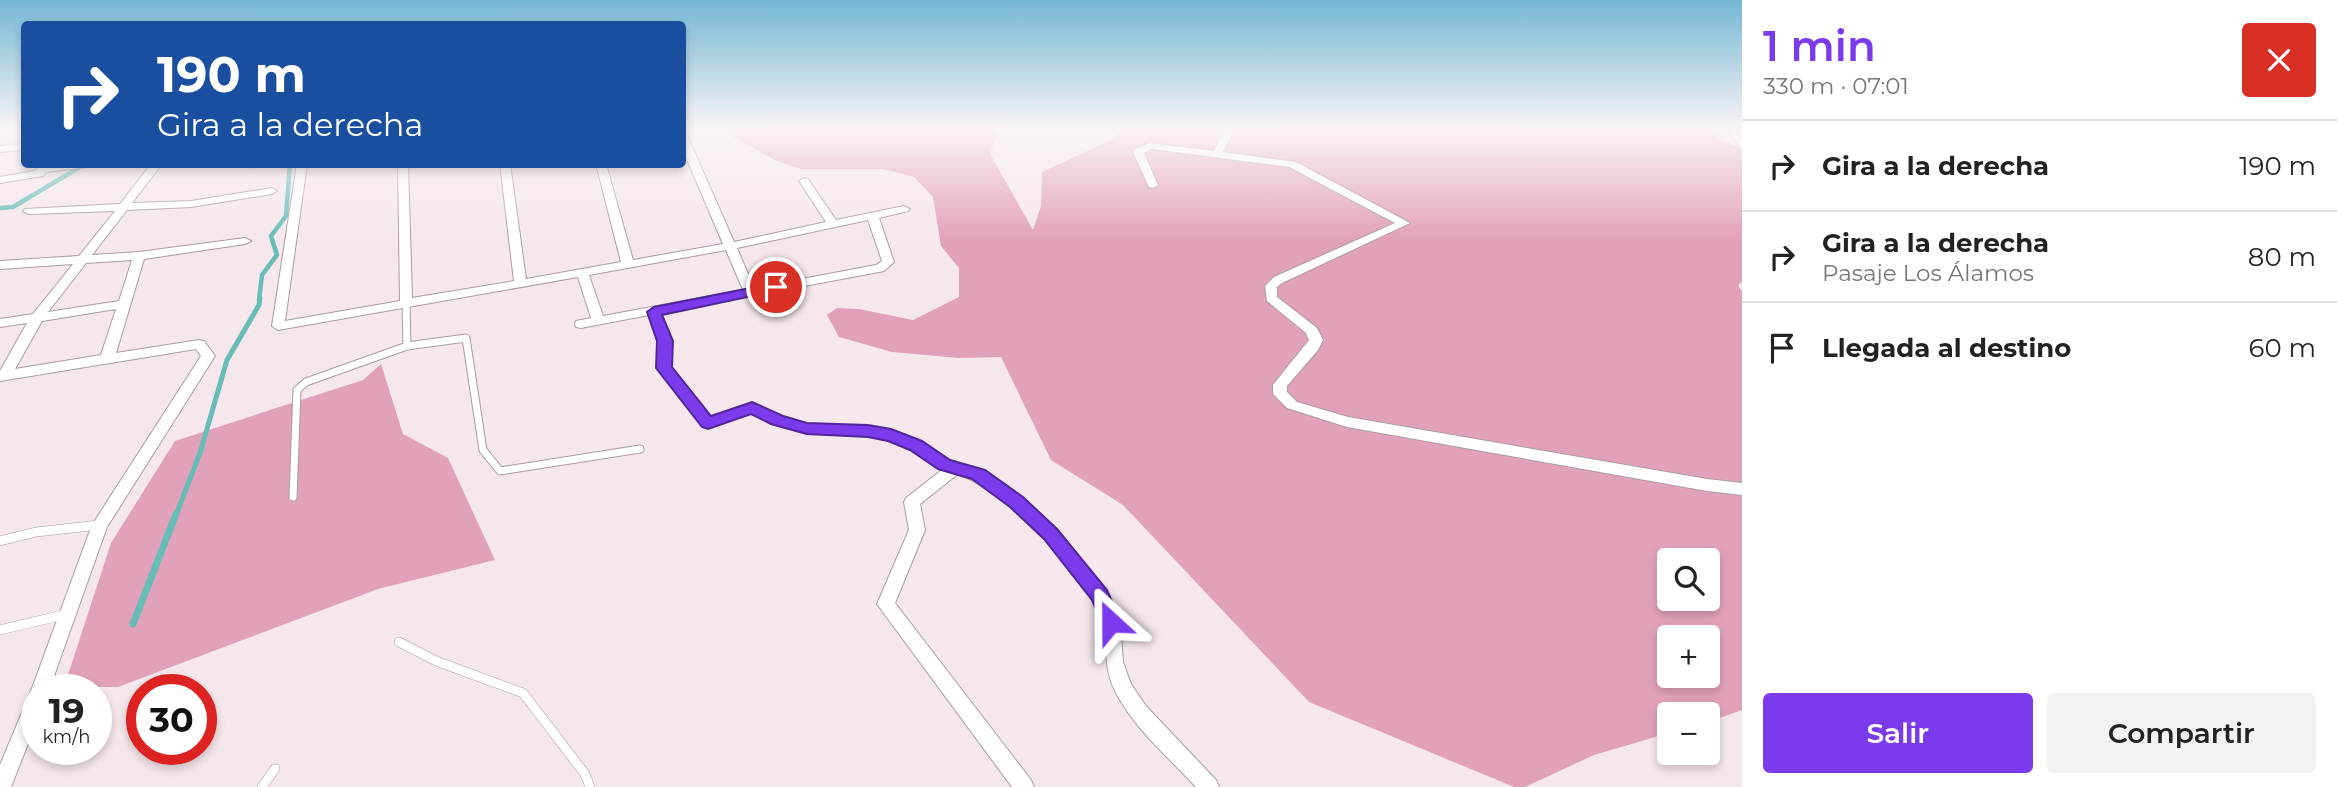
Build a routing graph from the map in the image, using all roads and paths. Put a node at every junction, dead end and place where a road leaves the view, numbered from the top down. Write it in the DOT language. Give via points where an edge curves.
graph roads {
  1 [pos="696,166"];
  2 [pos="1144,166"];
  3 [pos="1295,166"];
  4 [pos="42,168"];
  5 [pos="154,168"];
  6 [pos="301,168"];
  7 [pos="403,168"];
  8 [pos="506,168"];
  9 [pos="602,168"];
  10 [pos="0,180"];
  11 [pos="804,181"];
  12 [pos="1153,185"];
  13 [pos="272,191"];
  14 [pos="123,206"];
  15 [pos="904,209"];
  16 [pos="29,211"];
  17 [pos="872,215"];
  18 [pos="832,223"];
  19 [pos="245,241"];
  20 [pos="732,246"];
  21 [pos="139,256"];
  22 [pos="82,259"];
  23 [pos="628,264"];
  24 [pos="0,265"];
  25 [pos="582,272"];
  26 [pos="520,283"];
  27 [pos="750,292"];
  28 [pos="406,302"];
  29 [pos="124,304"];
  30 [pos="654,312"];
  31 [pos="36,319"];
  32 [pos="598,320"];
  33 [pos="0,323"];
  34 [pos="581,324"];
  35 [pos="407,346"];
  36 [pos="107,359"];
  37 [pos="2,376"];
  38 [pos="640,449"];
  39 [pos="955,468"];
  40 [pos="1742,489"];
  41 [pos="293,498"];
  42 [pos="100,524"];
  43 [pos="0,541"];
  44 [pos="68,614"];
  45 [pos="0,630"];
  46 [pos="399,642"];
  47 [pos="46,674"];
  48 [pos="21,737"];
  49 [pos="275,769"];
  50 [pos="1,787"];
  51 [pos="262,787"];
  52 [pos="590,787"];
  53 [pos="1024,787"];
  54 [pos="1209,787"];
  1 -- 20 [label="street"];
  2 -- 12 [label="street"];
  3 -- 40 [label="street" via="1404,223 1271,286 1271,298 1307,326 1317,340 1280,385 1280,394 1292,405 1347,422"];
  4 -- 10 [label="street" via="39,174"];
  5 -- 14 [label="street"];
  6 -- 28 [label="street" via="278,326"];
  7 -- 28 [label="street"];
  8 -- 26 [label="street"];
  9 -- 23 [label="street"];
  11 -- 18 [label="street"];
  13 -- 14 [label="street" via="191,204"];
  14 -- 16 [label="street"];
  14 -- 22 [label="street"];
  15 -- 17 [label="street"];
  17 -- 18 [label="street"];
  17 -- 27 [label="street" via="888,262 880,268"];
  18 -- 20 [label="street"];
  19 -- 21 [label="street"];
  20 -- 23 [label="street"];
  20 -- 27 [label="street"];
  21 -- 22 [label="street"];
  21 -- 29 [label="street"];
  22 -- 24 [label="street"];
  22 -- 31 [label="street"];
  23 -- 25 [label="street"];
  25 -- 26 [label="street"];
  25 -- 32 [label="street"];
  26 -- 28 [label="street"];
  27 -- 30 [label="street"];
  28 -- 35 [label="lane"];
  29 -- 31 [label="street"];
  29 -- 36 [label="street"];
  30 -- 32 [label="street"];
  30 -- 39 [label="street" via="665,341 664,368 708,423 752,407 807,429 891,435"];
  31 -- 33 [label="street"];
  31 -- 37 [label="street"];
  32 -- 34 [label="street"];
  35 -- 38 [label="lane" via="466,338 483,450 500,471"];
  35 -- 41 [label="lane" via="306,382 298,390"];
  36 -- 37 [label="street"];
  36 -- 42 [label="street" via="199,344 208,356"];
  39 -- 53 [label="street" via="912,502 917,530 886,604"];
  39 -- 54 [label="street" via="978,475 1016,502 1051,534 1092,583 1107,608 1114,662 1127,694"];
  42 -- 43 [label="lane"];
  42 -- 44 [label="street"];
  44 -- 45 [label="lane"];
  44 -- 47 [label="street"];
  46 -- 52 [label="lane" via="523,693"];
  48 -- 50 [label="street"];
  49 -- 51 [label="lane"];
}
